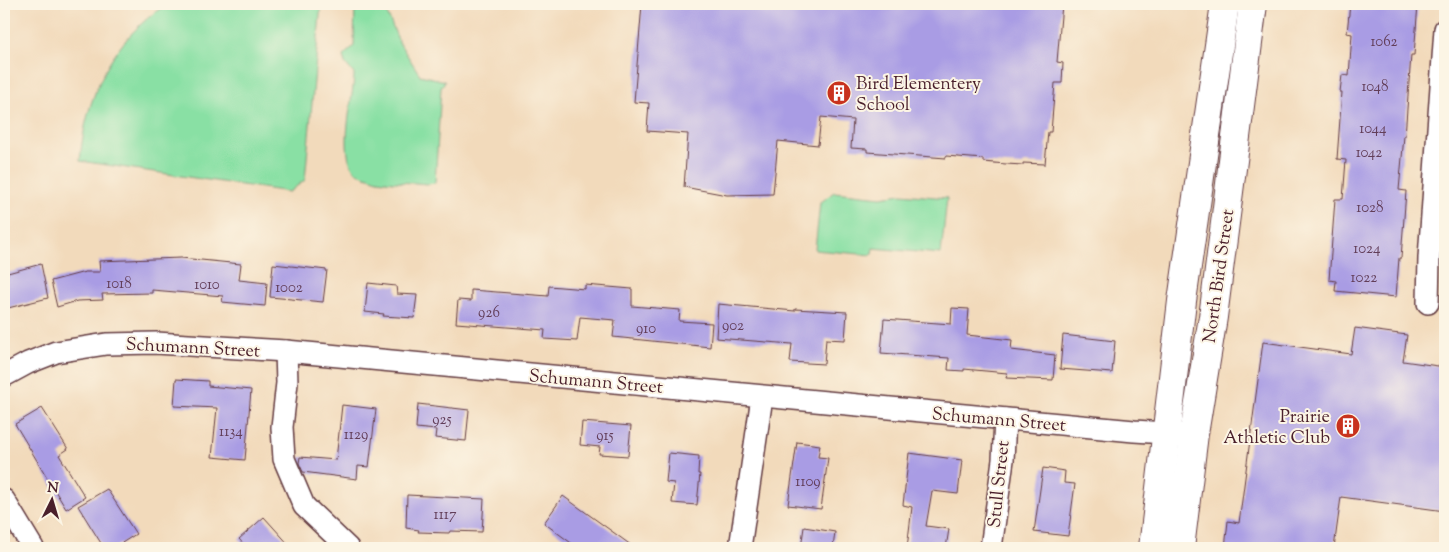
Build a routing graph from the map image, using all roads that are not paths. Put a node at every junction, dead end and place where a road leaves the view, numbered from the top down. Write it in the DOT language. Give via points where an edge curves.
graph roads {
  1 [pos="1225,4"];
  2 [pos="1253,4"];
  3 [pos="1445,30"];
  4 [pos="1439,202"];
  5 [pos="1428,303"];
  6 [pos="286,351"];
  7 [pos="4,376"];
  8 [pos="762,397"];
  9 [pos="1005,419"];
  10 [pos="1166,433"];
  11 [pos="1194,434"];
  12 [pos="4,500"];
  13 [pos="34,548"];
  14 [pos="348,548"];
  15 [pos="740,548"];
  16 [pos="991,548"];
  17 [pos="1153,548"];
  18 [pos="1180,548"];
  1 -- 10 [label="street, North Bird Street"];
  2 -- 11 [label="street, North Bird Street" via="1213,317"];
  3 -- 4 [label="street"];
  4 -- 5 [label="street"];
  6 -- 7 [label="street, Schumann Street" via="156,343 106,344 56,352"];
  6 -- 8 [label="street, Schumann Street"];
  6 -- 14 [label="street" via="287,383 282,427 284,459 304,506"];
  8 -- 9 [label="street, Schumann Street"];
  8 -- 15 [label="street"];
  9 -- 10 [label="street, Schumann Street"];
  9 -- 16 [label="street, Stull Street"];
  10 -- 11 [label="street, Schumann Street"];
  10 -- 17 [label="street, North Bird Street"];
  11 -- 18 [label="street, North Bird Street"];
  12 -- 13 [label="street"];
}
